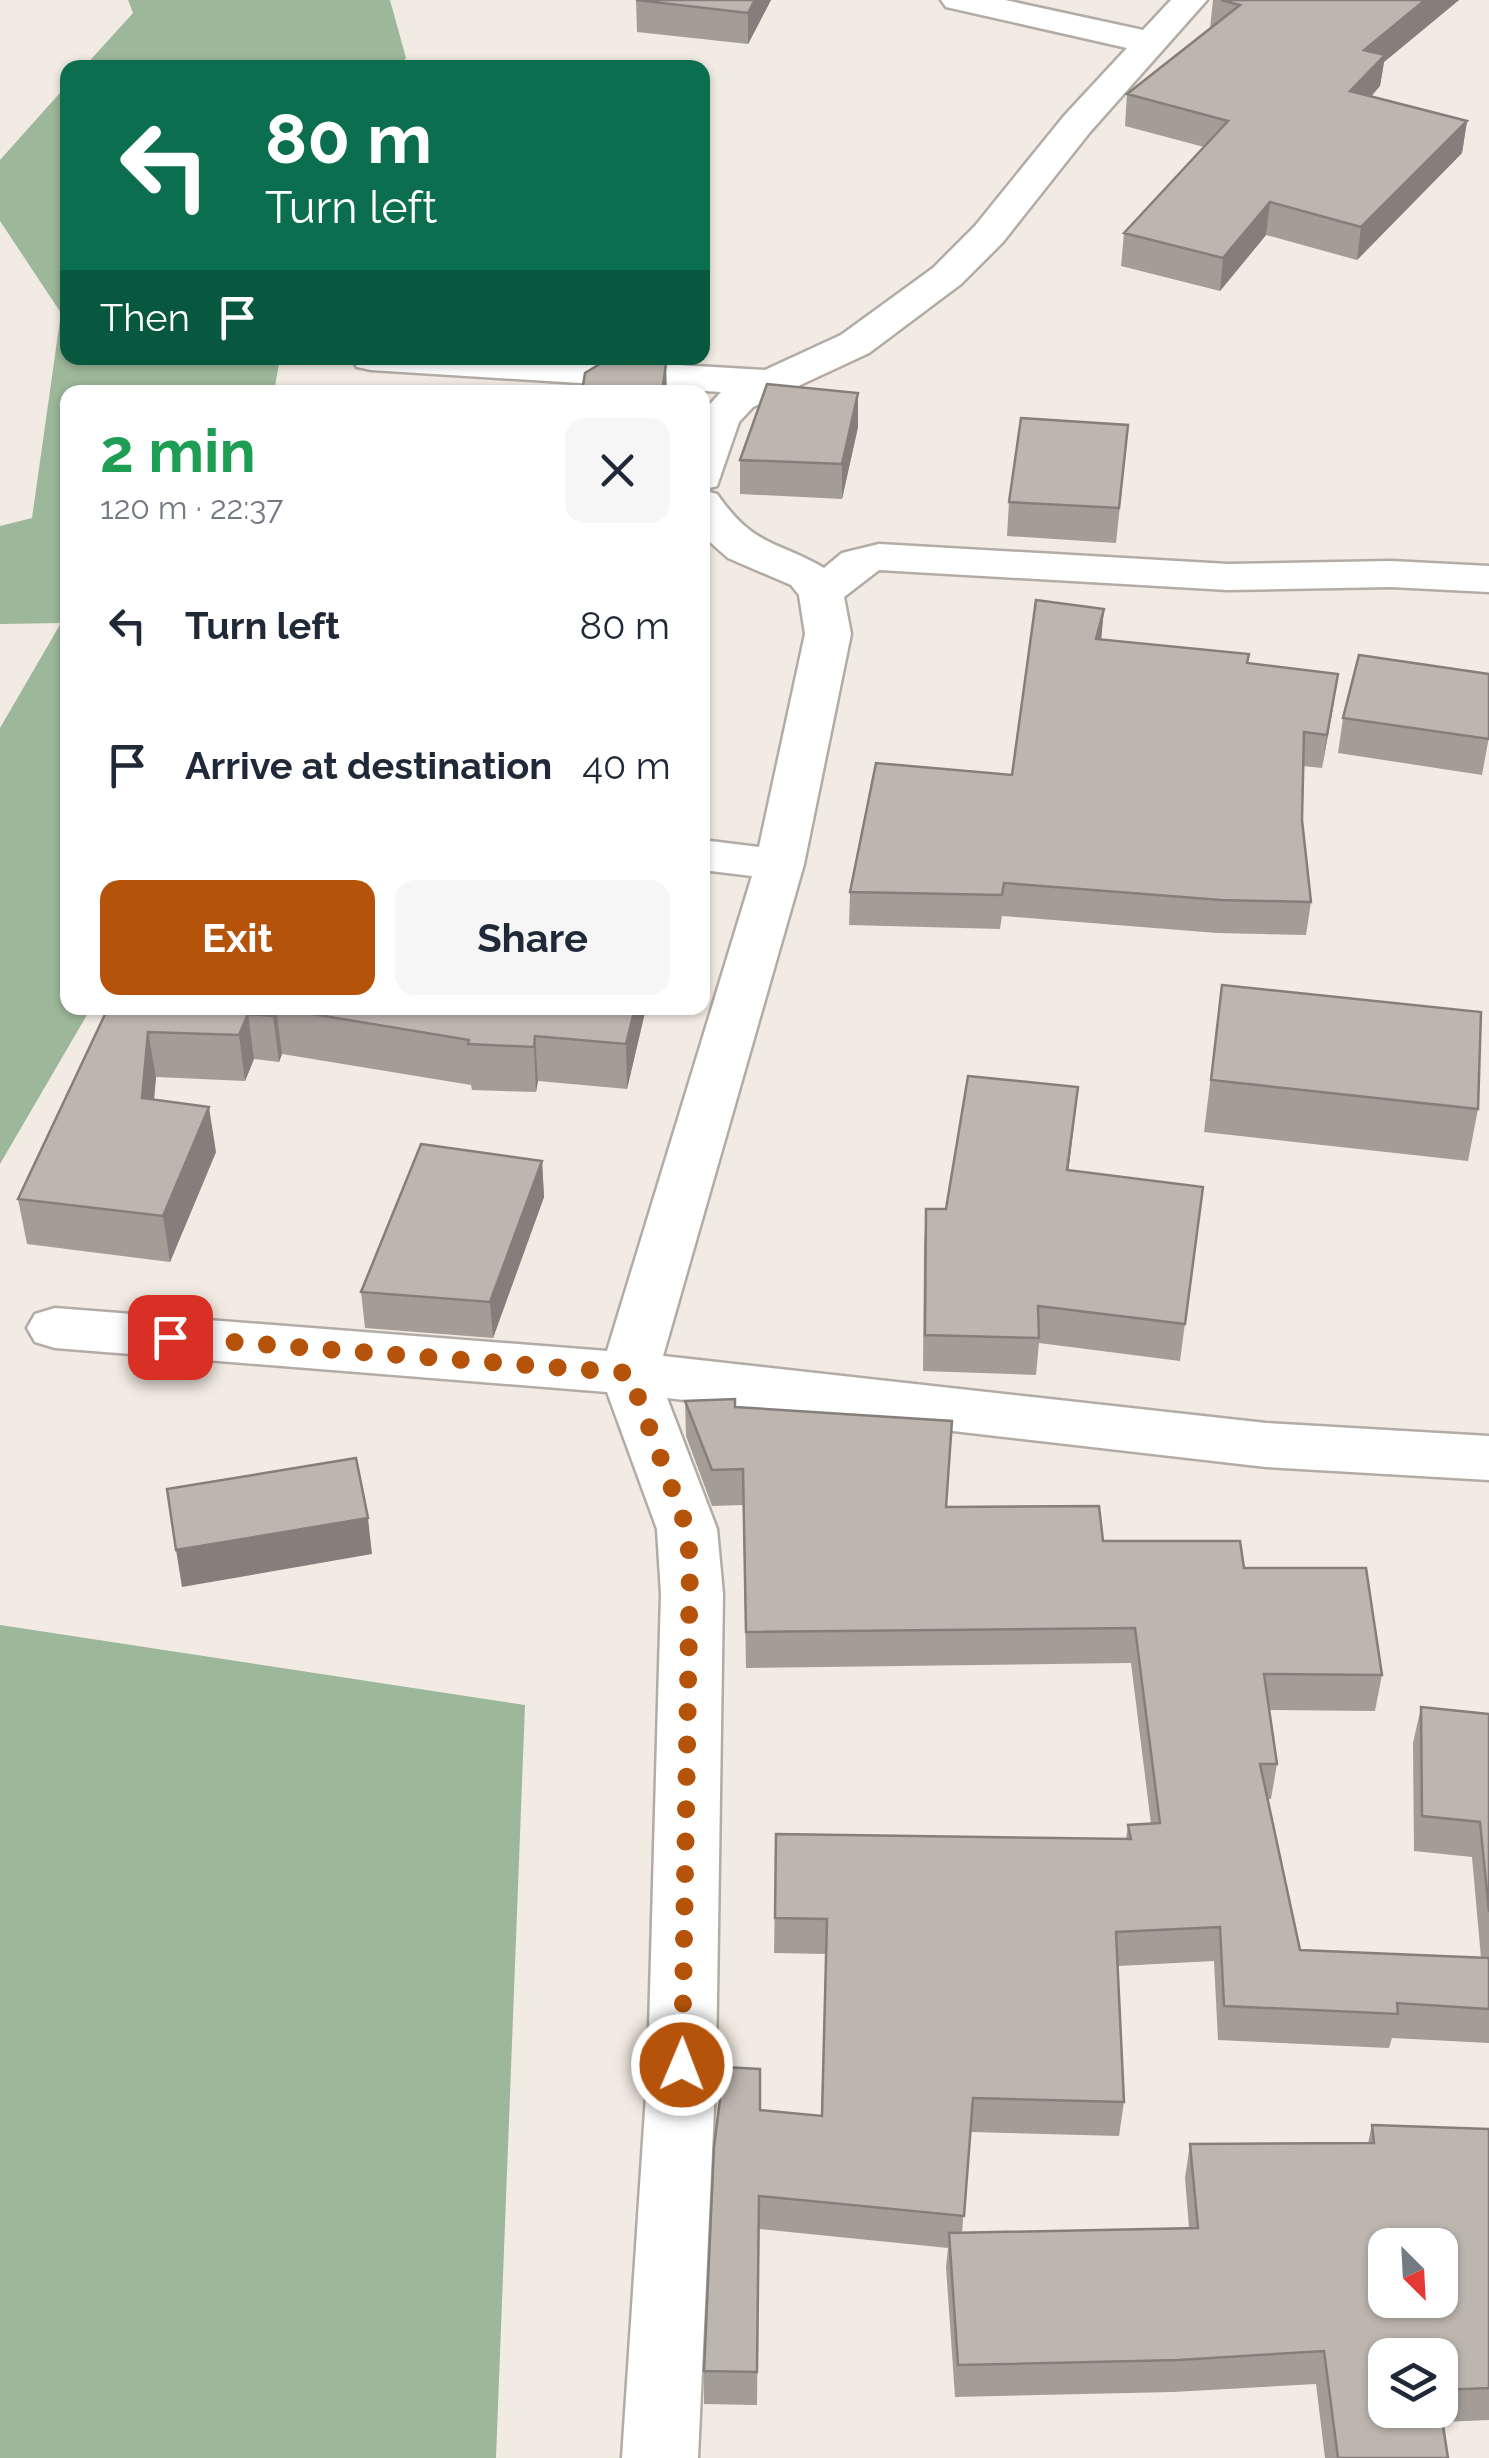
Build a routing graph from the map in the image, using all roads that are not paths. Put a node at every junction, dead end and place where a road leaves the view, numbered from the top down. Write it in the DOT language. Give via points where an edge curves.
graph roads {
  1 [pos="958,0"];
  2 [pos="1190,0"];
  3 [pos="1148,42"];
  4 [pos="484,365"];
  5 [pos="776,383"];
  6 [pos="710,448"];
  7 [pos="710,520"];
  8 [pos="1489,579"];
  9 [pos="822,594"];
  10 [pos="710,857"];
  11 [pos="780,864"];
  12 [pos="54,1328"];
  13 [pos="629,1373"];
  14 [pos="1489,1458"];
  15 [pos="660,2458"];
  1 -- 3 [label="street"];
  2 -- 3 [label="street"];
  3 -- 5 [label="street" via="947,276 855,344"];
  4 -- 5 [label="street"];
  5 -- 6 [label="street" via="738,398 718,420"];
  7 -- 9 [label="street" via="743,549 807,576"];
  8 -- 9 [label="street" via="1228,577 880,557 858,562"];
  9 -- 11 [label="street" via="828,634"];
  10 -- 11 [label="street"];
  11 -- 13 [label="street"];
  12 -- 13 [label="street"];
  13 -- 14 [label="street" via="1266,1445"];
  13 -- 15 [label="street" via="687,1529 692,1594 682,2065"];
}
